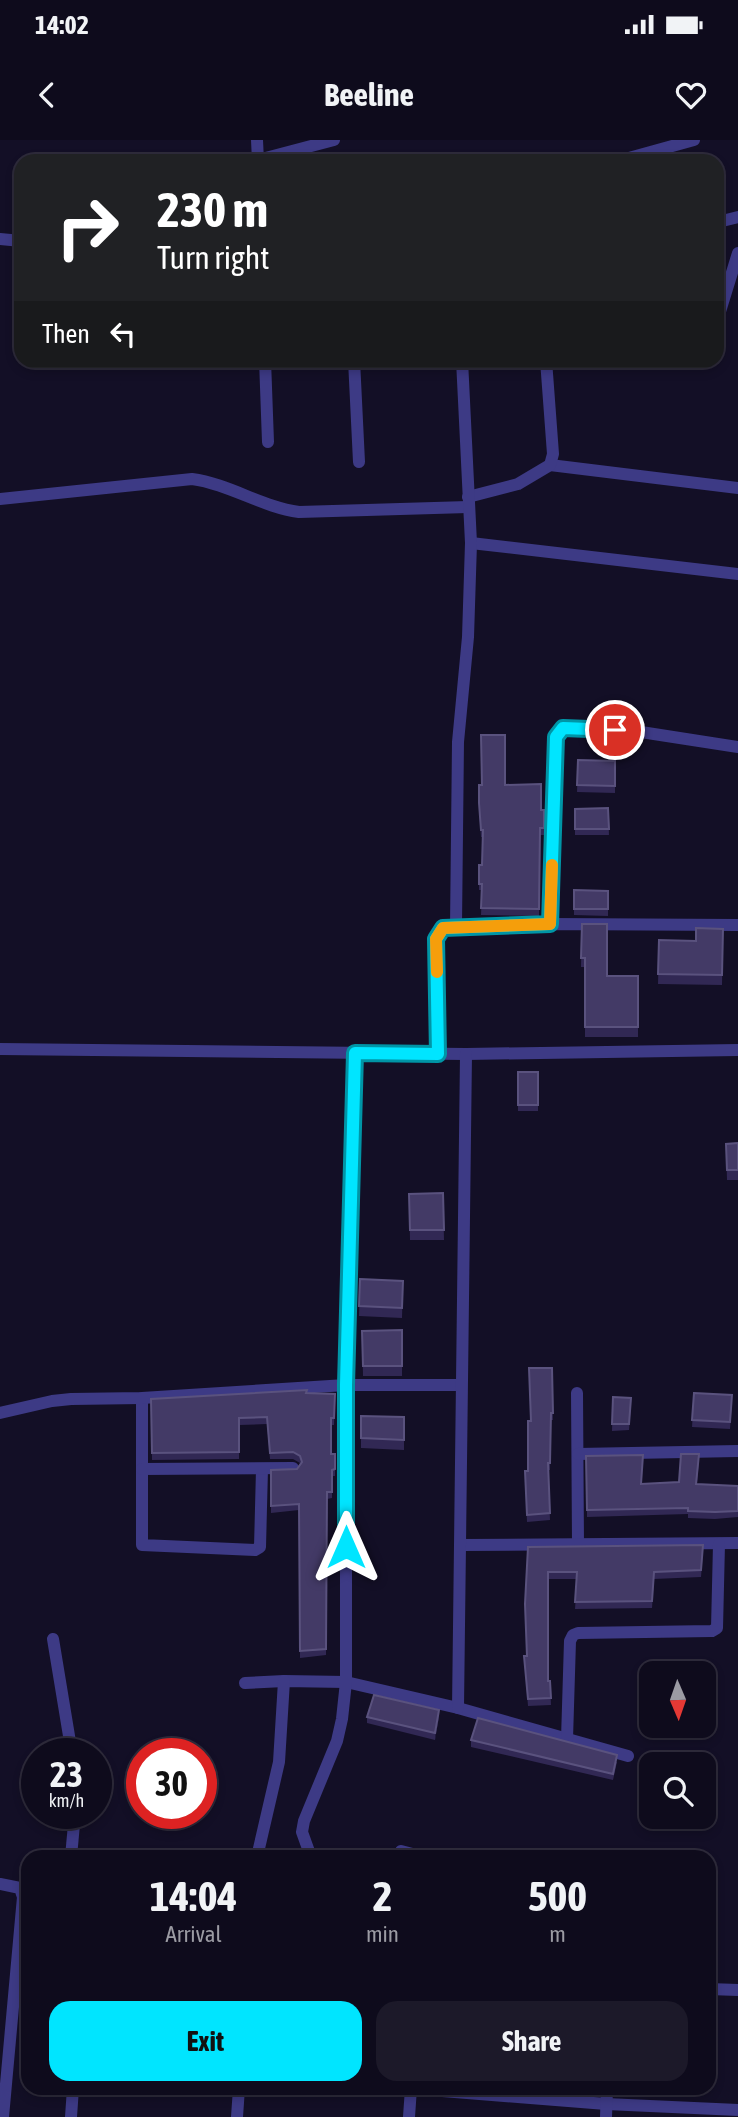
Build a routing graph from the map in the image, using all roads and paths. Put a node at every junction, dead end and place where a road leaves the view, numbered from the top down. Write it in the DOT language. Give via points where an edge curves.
graph roads {
  1 [pos="334,140"];
  2 [pos="694,140"];
  3 [pos="283,154"];
  4 [pos="643,154"];
  5 [pos="738,253"];
  6 [pos="724,298"];
  7 [pos="265,368"];
  8 [pos="354,368"];
  9 [pos="462,368"];
  10 [pos="547,368"];
  11 [pos="268,442"];
  12 [pos="359,462"];
  13 [pos="550,465"];
  14 [pos="738,488"];
  15 [pos="0,499"];
  16 [pos="468,502"];
  17 [pos="471,543"];
  18 [pos="738,574"];
  19 [pos="738,747"];
  20 [pos="550,924"];
  21 [pos="738,925"];
  22 [pos="457,926"];
  23 [pos="0,1049"];
  24 [pos="738,1050"];
  25 [pos="355,1053"];
  26 [pos="438,1054"];
  27 [pos="466,1054"];
  28 [pos="346,1385"];
  29 [pos="460,1385"];
  30 [pos="577,1393"];
  31 [pos="142,1398"];
  32 [pos="0,1413"];
  33 [pos="738,1451"];
  34 [pos="579,1454"];
  35 [pos="293,1468"];
  36 [pos="142,1469"];
  37 [pos="262,1469"];
  38 [pos="578,1544"];
  39 [pos="719,1544"];
  40 [pos="738,1544"];
  41 [pos="461,1545"];
  42 [pos="53,1639"];
  43 [pos="284,1681"];
  44 [pos="345,1682"];
  45 [pos="245,1684"];
  46 [pos="458,1708"];
  47 [pos="69,1738"];
  48 [pos="567,1739"];
  49 [pos="628,1756"];
  50 [pos="74,1829"];
  51 [pos="72,1850"];
  52 [pos="259,1850"];
  53 [pos="308,1850"];
  54 [pos="0,1884"];
  55 [pos="21,1891"];
  56 [pos="21,1919"];
  57 [pos="716,1989"];
  58 [pos="738,1990"];
  59 [pos="73,2095"];
  60 [pos="239,2095"];
  61 [pos="411,2095"];
  62 [pos="537,2095"];
  63 [pos="738,2110"];
  64 [pos="606,2111"];
  65 [pos="3,2117"];
  66 [pos="71,2117"];
  67 [pos="237,2117"];
  68 [pos="409,2117"];
  1 -- 3 [label="street"];
  2 -- 4 [label="street"];
  5 -- 6 [label="street"];
  7 -- 11 [label="street"];
  8 -- 12 [label="street"];
  9 -- 16 [label="street"];
  10 -- 13 [label="street"];
  13 -- 14 [label="street"];
  13 -- 16 [label="street" via="518,484"];
  15 -- 16 [label="street" via="192,479 299,512"];
  16 -- 17 [label="street"];
  17 -- 18 [label="street"];
  17 -- 22 [label="street" via="458,742"];
  19 -- 20 [label="street" via="641,732 563,728 555,746"];
  20 -- 21 [label="street"];
  20 -- 22 [label="street"];
  22 -- 26 [label="street" via="443,928 436,939"];
  23 -- 25 [label="street"];
  24 -- 27 [label="street"];
  25 -- 26 [label="street"];
  25 -- 28 [label="street"];
  26 -- 27 [label="street"];
  27 -- 29 [label="street"];
  28 -- 29 [label="street"];
  28 -- 31 [label="street"];
  28 -- 44 [label="street"];
  29 -- 41 [label="street"];
  30 -- 34 [label="street"];
  31 -- 32 [label="street" via="52,1401"];
  31 -- 36 [label="street"];
  33 -- 34 [label="street"];
  34 -- 38 [label="street"];
  35 -- 37 [label="street"];
  36 -- 37 [label="street"];
  36 -- 37 [label="street" via="142,1545 255,1550 262,1543"];
  38 -- 39 [label="street"];
  38 -- 41 [label="street"];
  39 -- 40 [label="street"];
  39 -- 48 [label="street" via="717,1625 712,1631 573,1635"];
  41 -- 46 [label="street"];
  42 -- 47 [label="street"];
  43 -- 44 [label="street"];
  43 -- 45 [label="street"];
  43 -- 52 [label="street" via="279,1762"];
  44 -- 46 [label="street"];
  44 -- 53 [label="street" via="337,1741 304,1821 302,1832"];
  46 -- 48 [label="street"];
  48 -- 49 [label="street"];
  50 -- 51 [label="street"];
  54 -- 55 [label="street"];
  56 -- 65 [label="street"];
  57 -- 58 [label="street"];
  59 -- 66 [label="street"];
  60 -- 67 [label="street"];
  61 -- 68 [label="street"];
  62 -- 64 [label="street"];
  63 -- 64 [label="street"];
}
